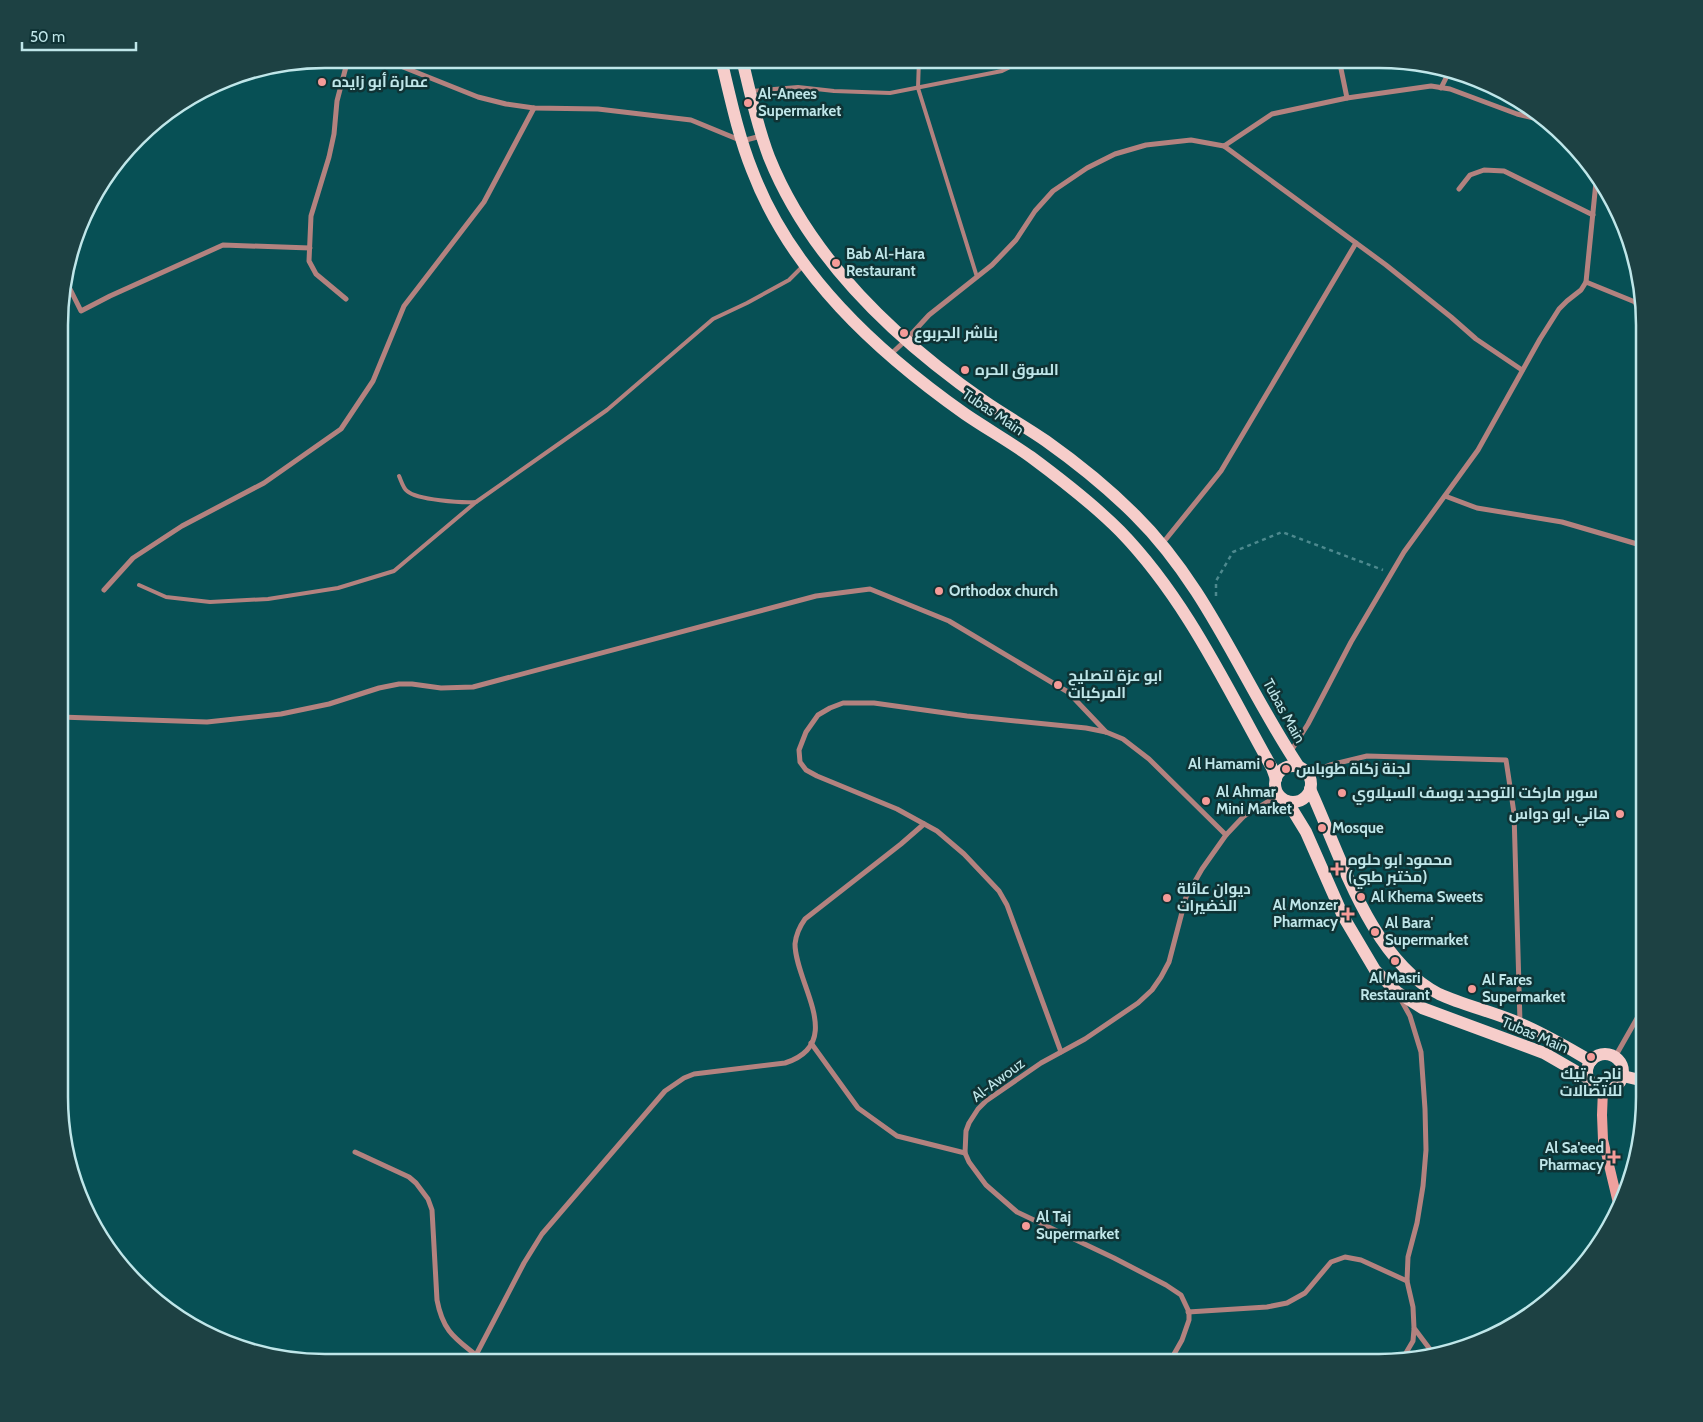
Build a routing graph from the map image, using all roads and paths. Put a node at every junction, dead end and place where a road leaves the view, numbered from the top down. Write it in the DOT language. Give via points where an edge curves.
graph roads {
  1 [pos="346,67"];
  2 [pos="403,67"];
  3 [pos="723,67"];
  4 [pos="744,67"];
  5 [pos="919,67"];
  6 [pos="1010,67"];
  7 [pos="1341,67"];
  8 [pos="1446,76"];
  9 [pos="918,88"];
  10 [pos="1441,88"];
  11 [pos="749,91"];
  12 [pos="1347,98"];
  13 [pos="534,108"];
  14 [pos="1529,117"];
  15 [pos="762,136"];
  16 [pos="742,141"];
  17 [pos="1224,146"];
  18 [pos="1596,187"];
  19 [pos="1460,189"];
  20 [pos="1593,215"];
  21 [pos="1356,243"];
  22 [pos="310,248"];
  23 [pos="805,264"];
  24 [pos="977,277"];
  25 [pos="1586,282"];
  26 [pos="70,290"];
  27 [pos="346,299"];
  28 [pos="1634,302"];
  29 [pos="906,340"];
  30 [pos="889,355"];
  31 [pos="1522,370"];
  32 [pos="399,476"];
  33 [pos="1445,496"];
  34 [pos="476,502"];
  35 [pos="1162,544"];
  36 [pos="1636,544"];
  37 [pos="1392,574"];
  38 [pos="139,585"];
  39 [pos="104,590"];
  40 [pos="1207,608"];
  41 [pos="67,717"];
  42 [pos="1106,732"];
  43 [pos="1289,753"];
  44 [pos="1303,770"];
  45 [pos="1276,779"];
  46 [pos="1310,790"];
  47 [pos="1283,798"];
  48 [pos="924,824"];
  49 [pos="1226,835"];
  50 [pos="1397,992"];
  51 [pos="1636,1020"];
  52 [pos="1520,1023"];
  53 [pos="812,1043"];
  54 [pos="1061,1052"];
  55 [pos="1615,1057"];
  56 [pos="1591,1061"];
  57 [pos="1622,1076"];
  58 [pos="1589,1079"];
  59 [pos="1636,1079"];
  60 [pos="1603,1090"];
  61 [pos="355,1152"];
  62 [pos="965,1153"];
  63 [pos="1616,1195"];
  64 [pos="1407,1281"];
  65 [pos="1188,1312"];
  66 [pos="1414,1328"];
  67 [pos="1430,1350"];
  68 [pos="1406,1353"];
  69 [pos="475,1354"];
  70 [pos="477,1354"];
  71 [pos="1174,1354"];
  1 -- 22 [label="street" via="337,101 332,142 311,216"];
  2 -- 13 [label="street" via="485,99"];
  3 -- 16 [label="main road, Tubas Main"];
  4 -- 11 [label="main road, Tubas Main"];
  5 -- 9 [label="lane"];
  6 -- 9 [label="lane"];
  7 -- 12 [label="street"];
  8 -- 10 [label="street"];
  9 -- 11 [label="lane" via="890,93 798,87"];
  9 -- 24 [label="lane"];
  10 -- 12 [label="street" via="1431,86"];
  10 -- 14 [label="street"];
  11 -- 15 [label="main road, Tubas Main"];
  12 -- 17 [label="street" via="1272,114"];
  13 -- 16 [label="street" via="598,109 691,120"];
  13 -- 39 [label="street" via="484,202 404,306 373,381 341,430 264,484 182,526 133,558"];
  15 -- 16 [label="street"];
  15 -- 29 [label="main road, Tubas Main" via="784,191 822,250 862,298"];
  16 -- 23 [label="main road, Tubas Main" via="768,205"];
  17 -- 21 [label="street"];
  17 -- 24 [label="street" via="1191,140 1146,145 1115,154 1087,168 1053,192 1010,246"];
  18 -- 20 [label="street"];
  19 -- 20 [label="street" via="1470,175 1484,170 1504,171"];
  20 -- 25 [label="street"];
  21 -- 31 [label="street" via="1476,339"];
  21 -- 35 [label="street" via="1221,471"];
  22 -- 26 [label="street" via="223,245 81,312"];
  22 -- 27 [label="street" via="309,260 316,274"];
  23 -- 30 [label="main road, Tubas Main" via="845,312"];
  23 -- 34 [label="lane" via="789,280 713,319 607,410"];
  24 -- 29 [label="street" via="929,315"];
  25 -- 28 [label="street"];
  25 -- 31 [label="street" via="1560,309"];
  29 -- 30 [label="street"];
  29 -- 35 [label="main road, Tubas Main" via="944,372 1047,442 1106,488"];
  30 -- 45 [label="main road, Tubas Main" via="928,387 1030,457 1119,530 1148,562 1191,622"];
  31 -- 33 [label="street" via="1478,450"];
  32 -- 34 [label="lane" via="406,490 419,496 458,503"];
  33 -- 36 [label="street" via="1477,508 1562,522"];
  33 -- 37 [label="street"];
  34 -- 38 [label="lane" via="394,571 338,588 268,600 210,602 166,597"];
  35 -- 40 [label="main road, Tubas Main"];
  37 -- 40 [label="path" via="1282,532 1233,552 1216,581 1216,596"];
  37 -- 43 [label="street"];
  40 -- 43 [label="main road, Tubas Main"];
  41 -- 42 [label="street" via="207,722 281,714 399,684 473,687 816,596 870,589 949,620 1068,692"];
  42 -- 48 [label="street" via="874,703 843,703 818,715 799,750 800,762 806,770"];
  42 -- 49 [label="street" via="1123,739 1149,759"];
  43 -- 44 [label="main road, Tubas Main"];
  44 -- 45 [label="main road" via="1293,766 1282,770"];
  44 -- 46 [label="main road" via="1310,779"];
  44 -- 52 [label="street" via="1367,756 1506,760 1514,813"];
  45 -- 47 [label="main road" via="1276,790"];
  46 -- 47 [label="main road" via="1298,801"];
  46 -- 52 [label="main road, Tubas Main" via="1359,901 1392,955 1413,977 1438,993"];
  47 -- 49 [label="street, Al-Awouz" via="1244,816"];
  47 -- 50 [label="main road, Tubas Main" via="1306,832 1343,916 1376,970"];
  48 -- 53 [label="street" via="800,926 796,944 816,1020"];
  48 -- 54 [label="street" via="964,854 1004,898"];
  49 -- 54 [label="street, Al-Awouz" via="1186,897 1168,962 1152,990 1138,1003"];
  50 -- 58 [label="main road, Tubas Main" via="1422,1008 1544,1053"];
  50 -- 64 [label="street" via="1410,1016 1421,1052 1425,1109 1423,1186 1408,1257"];
  51 -- 55 [label="street"];
  52 -- 56 [label="main road, Tubas Main"];
  53 -- 62 [label="street" via="858,1108 897,1136"];
  53 -- 70 [label="street" via="804,1054 785,1063 694,1074 665,1091 542,1234"];
  54 -- 62 [label="street, Al-Awouz" via="978,1109 968,1123"];
  55 -- 56 [label="main road" via="1600,1055"];
  55 -- 57 [label="main road" via="1622,1065"];
  56 -- 58 [label="main road"];
  57 -- 59 [label="main road"];
  57 -- 60 [label="main road" via="1618,1085"];
  58 -- 60 [label="main road"];
  60 -- 63 [label="street" via="1603,1140"];
  61 -- 69 [label="street" via="409,1177 422,1190 432,1210 440,1313 455,1339"];
  62 -- 65 [label="street" via="986,1185 1017,1212 1166,1285 1181,1295"];
  64 -- 65 [label="street" via="1361,1260 1345,1257 1331,1262 1305,1293 1288,1303"];
  64 -- 66 [label="street"];
  65 -- 71 [label="street" via="1187,1328"];
  66 -- 67 [label="street"];
  66 -- 68 [label="street" via="1413,1341"];
}
